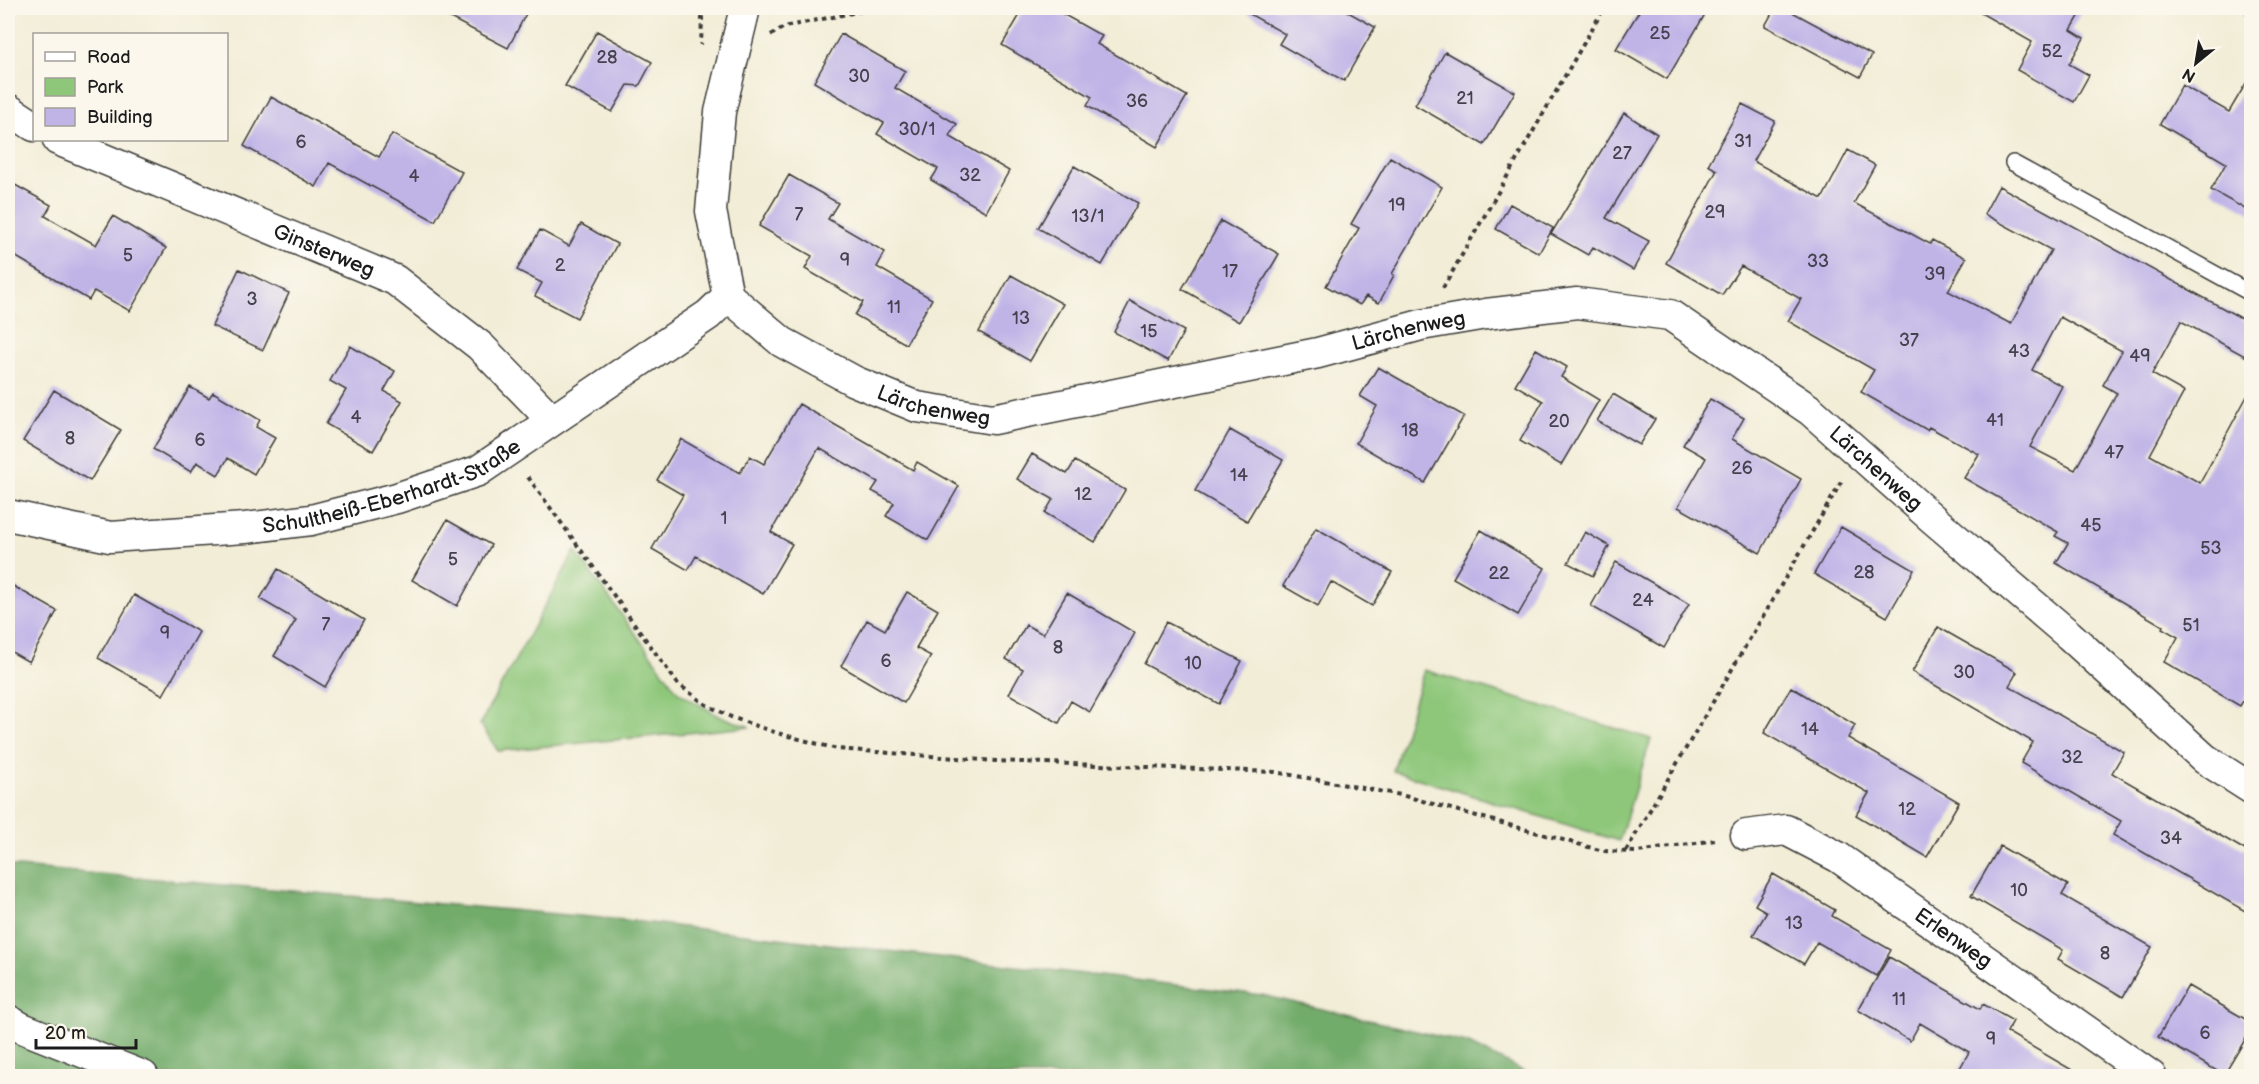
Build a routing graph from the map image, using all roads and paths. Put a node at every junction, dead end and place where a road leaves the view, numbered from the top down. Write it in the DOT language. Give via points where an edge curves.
graph roads {
  1 [pos="745,8"];
  2 [pos="876,8"];
  3 [pos="1604,8"];
  4 [pos="2238,8"];
  5 [pos="2252,16"];
  6 [pos="767,38"];
  7 [pos="8,109"];
  8 [pos="33,125"];
  9 [pos="60,141"];
  10 [pos="2013,164"];
  11 [pos="2252,294"];
  12 [pos="728,296"];
  13 [pos="1421,325"];
  14 [pos="551,419"];
  15 [pos="508,450"];
  16 [pos="1858,453"];
  17 [pos="8,515"];
  18 [pos="2252,789"];
  19 [pos="1746,835"];
  20 [pos="1626,852"];
  21 [pos="8,1020"];
  22 [pos="143,1077"];
  23 [pos="2151,1077"];
  1 -- 12 [label="street" via="720,112 711,211"];
  2 -- 6 [label="path" via="784,27"];
  3 -- 13 [label="path"];
  4 -- 5 [label="path"];
  7 -- 8 [label="street"];
  9 -- 14 [label="street, Ginsterweg" via="395,280 480,346"];
  10 -- 11 [label="lane"];
  12 -- 13 [label="street, Lärchenweg" via="782,342 854,381 917,406 993,419 1318,353"];
  12 -- 14 [label="street, Schultheiß-Eberhardt-Straße" via="708,315"];
  13 -- 16 [label="street, Lärchenweg" via="1577,303 1670,315 1810,410"];
  14 -- 15 [label="street, Schultheiß-Eberhardt-Straße"];
  15 -- 17 [label="street, Schultheiß-Eberhardt-Straße" via="478,471 397,498 311,520 110,537"];
  15 -- 20 [label="path" via="678,684 731,717 837,749 996,761 1275,772 1401,795 1603,851"];
  16 -- 18 [label="street, Lärchenweg" via="2069,635 2205,759"];
  16 -- 20 [label="path"];
  19 -- 20 [label="path"];
  19 -- 23 [label="street, Erlenweg" via="1786,830 1838,857"];
  21 -- 22 [label="street"];
}
